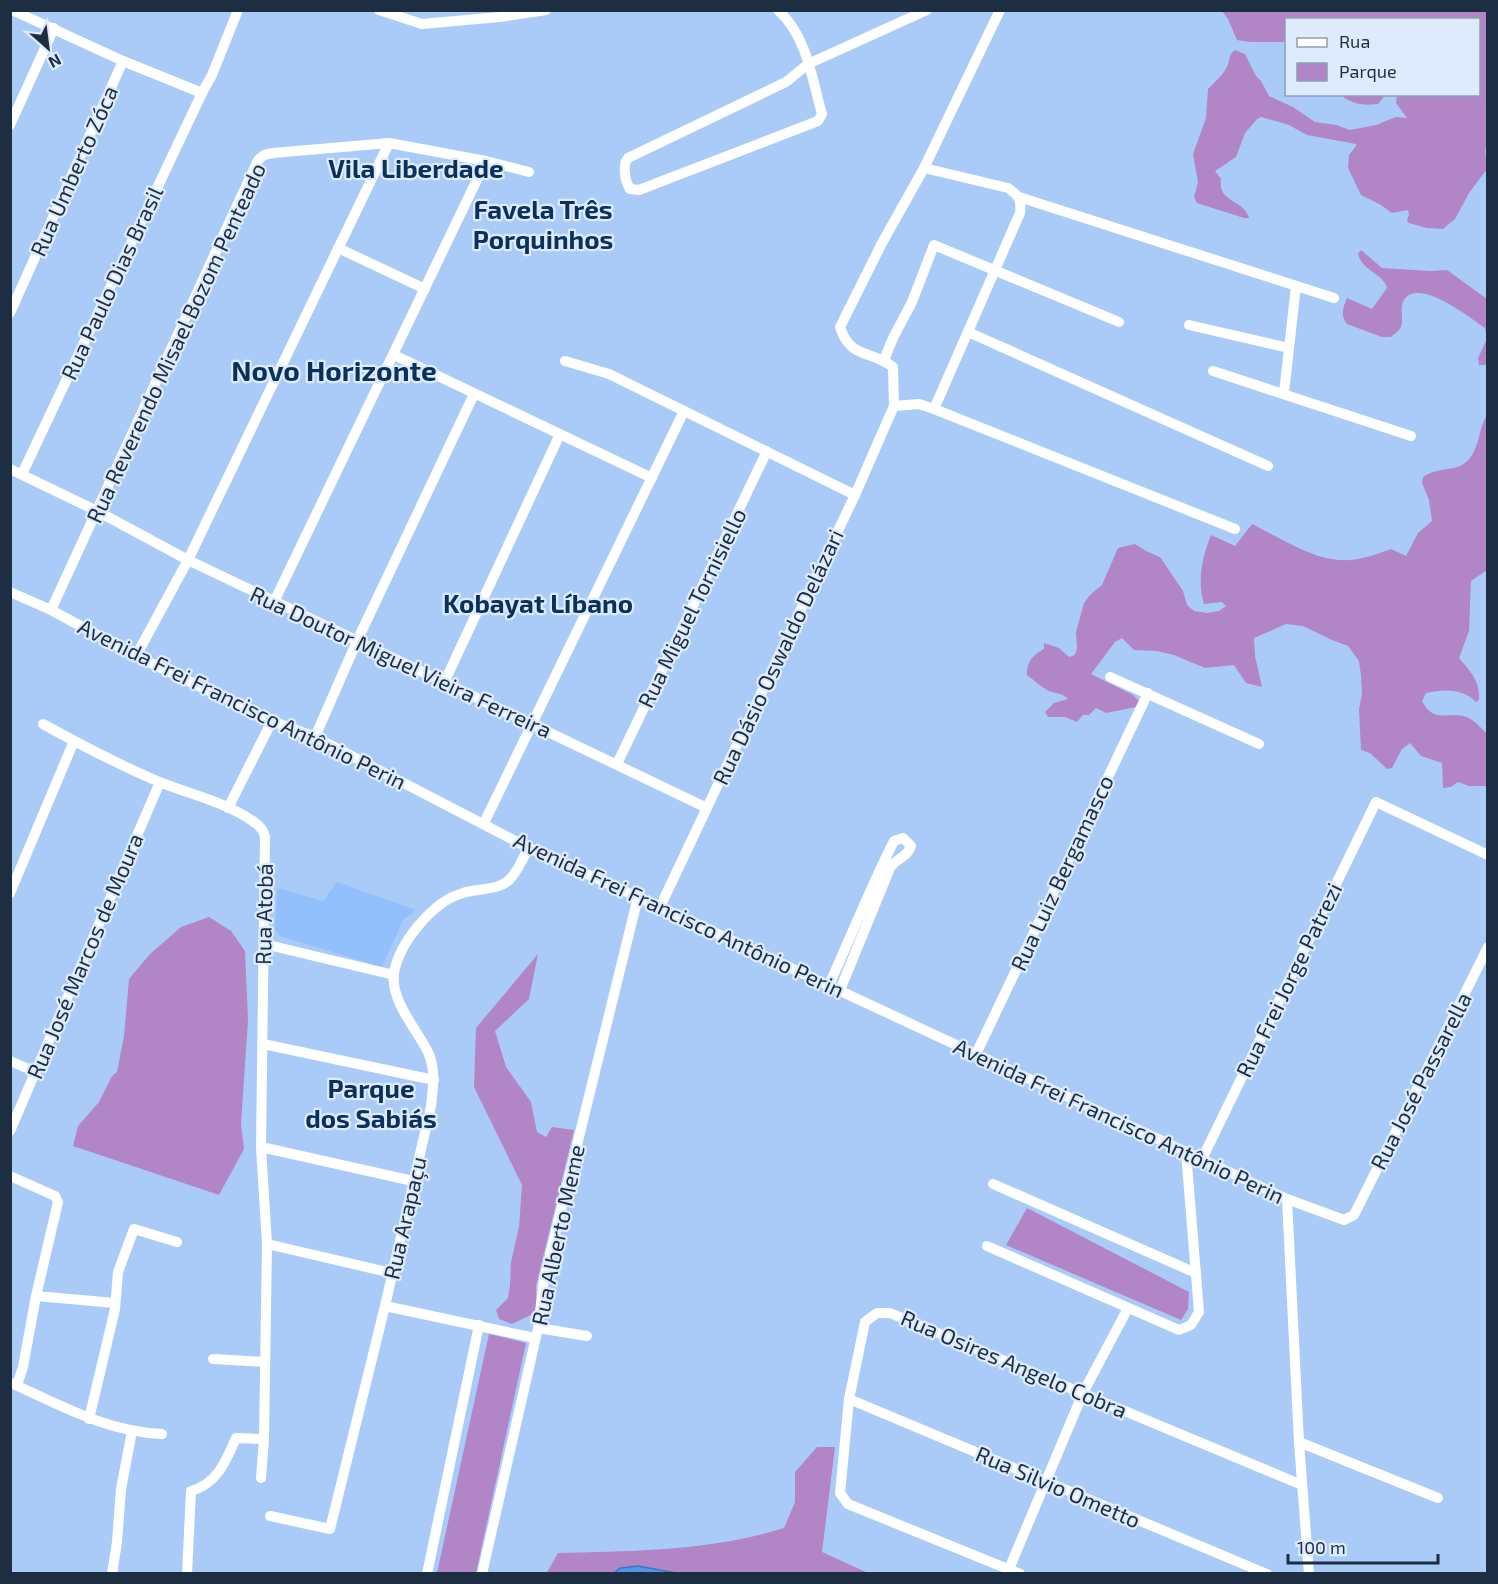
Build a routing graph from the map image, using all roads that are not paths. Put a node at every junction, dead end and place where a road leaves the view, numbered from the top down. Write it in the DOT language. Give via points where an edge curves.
graph roads {
  1 [pos="12,10"];
  2 [pos="238,10"];
  3 [pos="379,10"];
  4 [pos="546,10"];
  5 [pos="778,10"];
  6 [pos="927,10"];
  7 [pos="1000,10"];
  8 [pos="498,14"];
  9 [pos="54,28"];
  10 [pos="123,61"];
  11 [pos="808,64"];
  12 [pos="202,93"];
  13 [pos="10,125"];
  14 [pos="389,143"];
  15 [pos="486,161"];
  16 [pos="924,168"];
  17 [pos="529,172"];
  18 [pos="1019,197"];
  19 [pos="338,248"];
  20 [pos="995,270"];
  21 [pos="1296,286"];
  22 [pos="425,289"];
  23 [pos="1334,298"];
  24 [pos="10,313"];
  25 [pos="1119,322"];
  26 [pos="1189,325"];
  27 [pos="968,332"];
  28 [pos="1289,348"];
  29 [pos="394,355"];
  30 [pos="884,360"];
  31 [pos="565,361"];
  32 [pos="1213,371"];
  33 [pos="1284,393"];
  34 [pos="474,394"];
  35 [pos="894,406"];
  36 [pos="934,409"];
  37 [pos="684,411"];
  38 [pos="560,434"];
  39 [pos="1411,436"];
  40 [pos="767,451"];
  41 [pos="1268,466"];
  42 [pos="10,469"];
  43 [pos="22,474"];
  44 [pos="652,478"];
  45 [pos="855,495"];
  46 [pos="97,511"];
  47 [pos="1235,529"];
  48 [pos="188,560"];
  49 [pos="10,592"];
  50 [pos="274,602"];
  51 [pos="51,610"];
  52 [pos="357,641"];
  53 [pos="136,656"];
  54 [pos="1110,677"];
  55 [pos="444,683"];
  56 [pos="1148,693"];
  57 [pos="272,721"];
  58 [pos="43,724"];
  59 [pos="531,724"];
  60 [pos="315,737"];
  61 [pos="74,741"];
  62 [pos="1259,744"];
  63 [pos="617,764"];
  64 [pos="160,782"];
  65 [pos="228,808"];
  66 [pos="707,808"];
  67 [pos="484,823"];
  68 [pos="529,848"];
  69 [pos="1488,855"];
  70 [pos="10,892"];
  71 [pos="638,897"];
  72 [pos="660,907"];
  73 [pos="264,944"];
  74 [pos="1488,947"];
  75 [pos="394,975"];
  76 [pos="829,985"];
  77 [pos="840,990"];
  78 [pos="263,1044"];
  79 [pos="976,1054"];
  80 [pos="10,1061"];
  81 [pos="36,1072"];
  82 [pos="434,1080"];
  83 [pos="10,1131"];
  84 [pos="261,1147"];
  85 [pos="1186,1152"];
  86 [pos="1202,1159"];
  87 [pos="10,1176"];
  88 [pos="413,1181"];
  89 [pos="993,1184"];
  90 [pos="1287,1199"];
  91 [pos="1354,1215"];
  92 [pos="177,1242"];
  93 [pos="267,1244"];
  94 [pos="987,1246"];
  95 [pos="392,1273"];
  96 [pos="1196,1273"];
  97 [pos="36,1296"];
  98 [pos="115,1303"];
  99 [pos="385,1306"];
  100 [pos="1128,1308"];
  101 [pos="479,1325"];
  102 [pos="537,1333"];
  103 [pos="587,1336"];
  104 [pos="213,1359"];
  105 [pos="265,1362"];
  106 [pos="14,1384"];
  107 [pos="1083,1393"];
  108 [pos="849,1399"];
  109 [pos="89,1419"];
  110 [pos="132,1431"];
  111 [pos="162,1434"];
  112 [pos="264,1439"];
  113 [pos="1299,1442"];
  114 [pos="261,1478"];
  115 [pos="1046,1482"];
  116 [pos="1302,1485"];
  117 [pos="1438,1498"];
  118 [pos="270,1516"];
  119 [pos="1009,1569"];
  120 [pos="112,1574"];
  121 [pos="187,1574"];
  122 [pos="428,1574"];
  123 [pos="482,1574"];
  124 [pos="1020,1574"];
  125 [pos="1268,1574"];
  126 [pos="1309,1574"];
  1 -- 9 [label="street"];
  2 -- 12 [label="street, Rua Paulo Dias Brasil"];
  3 -- 8 [label="street" via="422,24"];
  4 -- 8 [label="street"];
  5 -- 11 [label="street" via="792,24"];
  6 -- 11 [label="street"];
  7 -- 16 [label="street"];
  9 -- 10 [label="street"];
  9 -- 13 [label="street"];
  10 -- 12 [label="street"];
  10 -- 24 [label="street, Rua Umberto Zóca"];
  11 -- 11 [label="street" via="822,114 818,121 639,190 630,189 624,164 628,158 786,82"];
  12 -- 43 [label="street, Rua Paulo Dias Brasil"];
  14 -- 15 [label="street, Rua Reverendo Misael Bozom Penteado"];
  14 -- 19 [label="street"];
  14 -- 46 [label="street, Rua Reverendo Misael Bozom Penteado" via="273,153 258,160"];
  15 -- 17 [label="street, Rua Reverendo Misael Bozom Penteado"];
  15 -- 22 [label="street"];
  16 -- 18 [label="street" via="1008,188"];
  16 -- 30 [label="street" via="840,327 844,340 860,354"];
  18 -- 20 [label="street" via="1020,213"];
  18 -- 21 [label="street"];
  19 -- 22 [label="street"];
  19 -- 48 [label="street"];
  20 -- 25 [label="street"];
  20 -- 27 [label="street"];
  20 -- 30 [label="street" via="934,245"];
  21 -- 23 [label="street"];
  21 -- 28 [label="street"];
  22 -- 29 [label="street"];
  26 -- 28 [label="street"];
  27 -- 36 [label="street"];
  27 -- 41 [label="street"];
  28 -- 33 [label="street"];
  29 -- 34 [label="street"];
  29 -- 50 [label="street"];
  30 -- 35 [label="street" via="893,367"];
  31 -- 37 [label="street" via="609,374"];
  32 -- 33 [label="street"];
  33 -- 39 [label="street"];
  34 -- 38 [label="street"];
  34 -- 52 [label="street"];
  35 -- 36 [label="street" via="919,404"];
  35 -- 45 [label="street, Rua Dásio Oswaldo Delázari"];
  36 -- 47 [label="street"];
  37 -- 40 [label="street"];
  37 -- 44 [label="street"];
  38 -- 44 [label="street"];
  38 -- 55 [label="street"];
  40 -- 45 [label="street"];
  40 -- 63 [label="street, Rua Miguel Tornisiello"];
  42 -- 43 [label="street, Rua Doutor Miguel Vieira Ferreira"];
  43 -- 46 [label="street, Rua Doutor Miguel Vieira Ferreira"];
  44 -- 59 [label="street"];
  45 -- 66 [label="street, Rua Dásio Oswaldo Delázari"];
  46 -- 48 [label="street, Rua Doutor Miguel Vieira Ferreira"];
  46 -- 51 [label="street, Rua Reverendo Misael Bozom Penteado"];
  48 -- 50 [label="street, Rua Doutor Miguel Vieira Ferreira"];
  48 -- 53 [label="street"];
  49 -- 51 [label="street, Avenida Frei Francisco Antônio Perin"];
  50 -- 52 [label="street, Rua Doutor Miguel Vieira Ferreira"];
  51 -- 53 [label="street, Avenida Frei Francisco Antônio Perin"];
  52 -- 55 [label="street, Rua Doutor Miguel Vieira Ferreira"];
  52 -- 60 [label="street"];
  53 -- 57 [label="street, Avenida Frei Francisco Antônio Perin"];
  54 -- 56 [label="street"];
  55 -- 59 [label="street, Rua Doutor Miguel Vieira Ferreira"];
  56 -- 62 [label="street"];
  56 -- 79 [label="street, Rua Luiz Bergamasco"];
  57 -- 60 [label="street, Avenida Frei Francisco Antônio Perin"];
  57 -- 65 [label="street"];
  58 -- 61 [label="street, Rua Atobá"];
  59 -- 63 [label="street, Rua Doutor Miguel Vieira Ferreira"];
  59 -- 67 [label="street"];
  60 -- 67 [label="street, Avenida Frei Francisco Antônio Perin"];
  61 -- 64 [label="street, Rua Atobá"];
  61 -- 70 [label="street"];
  63 -- 66 [label="street, Rua Doutor Miguel Vieira Ferreira"];
  64 -- 65 [label="street, Rua Atobá"];
  64 -- 81 [label="street, Rua José Marcos de Moura"];
  65 -- 73 [label="street, Rua Atobá" via="258,825 265,837"];
  66 -- 72 [label="street, Rua Dásio Oswaldo Delázari"];
  67 -- 68 [label="street, Avenida Frei Francisco Antônio Perin"];
  68 -- 71 [label="street, Avenida Frei Francisco Antônio Perin"];
  68 -- 75 [label="street" via="510,879 501,885 455,896 438,906 415,928"];
  69 -- 86 [label="street, Rua Frei Jorge Patrezi" via="1376,802"];
  71 -- 72 [label="street, Avenida Frei Francisco Antônio Perin"];
  71 -- 102 [label="street, Rua Alberto Meme" via="544,1280"];
  72 -- 76 [label="street, Avenida Frei Francisco Antônio Perin"];
  73 -- 75 [label="street"];
  73 -- 78 [label="street, Rua Atobá"];
  74 -- 91 [label="street, Rua José Passarella"];
  75 -- 82 [label="street, Rua Arapaçu" via="411,1027 428,1053"];
  76 -- 77 [label="street, Avenida Frei Francisco Antônio Perin"];
  76 -- 77 [label="street" via="894,841 903,838 911,846 910,851 890,868"];
  77 -- 79 [label="street, Avenida Frei Francisco Antônio Perin"];
  78 -- 82 [label="street"];
  78 -- 84 [label="street, Rua Atobá"];
  79 -- 85 [label="street, Avenida Frei Francisco Antônio Perin"];
  80 -- 81 [label="street"];
  81 -- 83 [label="street, Rua José Marcos de Moura"];
  82 -- 88 [label="street, Rua Arapaçu"];
  84 -- 88 [label="street"];
  84 -- 93 [label="street, Rua Atobá"];
  85 -- 86 [label="street, Avenida Frei Francisco Antônio Perin"];
  85 -- 96 [label="street"];
  86 -- 90 [label="street, Avenida Frei Francisco Antônio Perin"];
  87 -- 97 [label="street" via="55,1196 58,1202"];
  88 -- 95 [label="street, Rua Arapaçu"];
  89 -- 96 [label="street"];
  90 -- 91 [label="street, Avenida Frei Francisco Antônio Perin" via="1344,1220"];
  90 -- 113 [label="street"];
  92 -- 98 [label="street" via="134,1229 118,1272"];
  93 -- 95 [label="street"];
  93 -- 105 [label="street, Rua Atobá"];
  94 -- 100 [label="street"];
  95 -- 99 [label="street, Rua Arapaçu"];
  96 -- 100 [label="street" via="1199,1312 1191,1325 1179,1330"];
  97 -- 98 [label="street"];
  97 -- 106 [label="street" via="23,1367"];
  98 -- 109 [label="street"];
  99 -- 101 [label="street"];
  99 -- 118 [label="street, Rua Arapaçu" via="330,1529"];
  100 -- 107 [label="street"];
  101 -- 102 [label="street"];
  101 -- 122 [label="street"];
  102 -- 103 [label="street"];
  102 -- 123 [label="street, Rua Alberto Meme"];
  104 -- 105 [label="street"];
  105 -- 112 [label="street, Rua Atobá"];
  106 -- 109 [label="street"];
  107 -- 108 [label="street, Rua Osires Angelo Cobra" via="890,1313 877,1313 866,1322"];
  107 -- 115 [label="street"];
  107 -- 116 [label="street, Rua Osires Angelo Cobra"];
  108 -- 115 [label="street, Rua Silvio Ometto"];
  108 -- 119 [label="street, Rua Osires Angelo Cobra" via="840,1493 848,1504"];
  109 -- 110 [label="street"];
  110 -- 111 [label="street"];
  110 -- 120 [label="street"];
  112 -- 114 [label="street, Rua Atobá"];
  112 -- 121 [label="street" via="236,1438 222,1467 204,1487 191,1491"];
  113 -- 116 [label="street"];
  113 -- 117 [label="street"];
  115 -- 119 [label="street"];
  115 -- 125 [label="street, Rua Silvio Ometto"];
  116 -- 126 [label="street"];
  119 -- 124 [label="street"];
}
